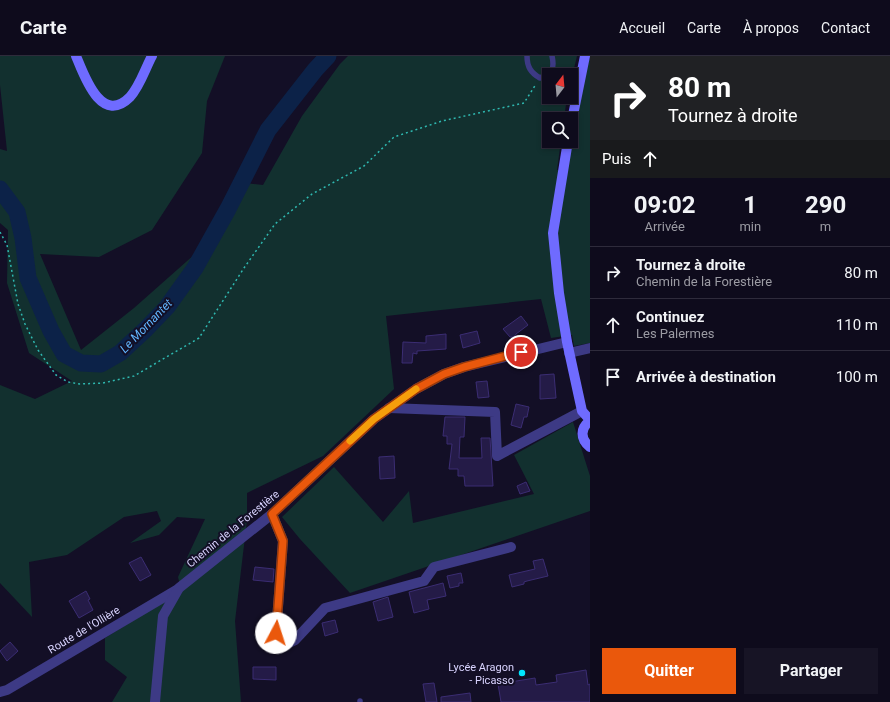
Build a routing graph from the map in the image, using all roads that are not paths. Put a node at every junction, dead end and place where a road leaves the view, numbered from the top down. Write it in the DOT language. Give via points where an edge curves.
graph roads {
  1 [pos="76,56"];
  2 [pos="152,56"];
  3 [pos="527,56"];
  4 [pos="552,56"];
  5 [pos="585,56"];
  6 [pos="574,112"];
  7 [pos="567,148"];
  8 [pos="567,342"];
  9 [pos="590,348"];
  10 [pos="569,353"];
  11 [pos="389,408"];
  12 [pos="582,411"];
  13 [pos="590,420"];
  14 [pos="590,446"];
  15 [pos="272,514"];
  16 [pos="512,547"];
  17 [pos="179,588"];
  18 [pos="0,692"];
  19 [pos="155,702"];
  1 -- 2 [label="street" via="88,86 96,97 111,105 118,105 130,96"];
  3 -- 4 [label="lane" via="532,73 540,78 550,74 554,65"];
  5 -- 6 [label="street"];
  7 -- 8 [label="street" via="553,233"];
  8 -- 10 [label="street"];
  8 -- 11 [label="street, Chemin de la Forestière" via="444,374"];
  9 -- 10 [label="street"];
  10 -- 12 [label="street"];
  11 -- 12 [label="street" via="495,412 498,456"];
  11 -- 15 [label="street, Chemin de la Forestière"];
  12 -- 13 [label="street"];
  13 -- 14 [label="street" via="582,434"];
  15 -- 16 [label="street" via="283,541 276,633 281,643 288,644 295,640 325,608 424,581 434,567"];
  15 -- 17 [label="street, Chemin de la Forestière"];
  17 -- 18 [label="street, Route de l'Ollière"];
  17 -- 19 [label="street, Chemin de la Forestière" via="162,616"];
}
